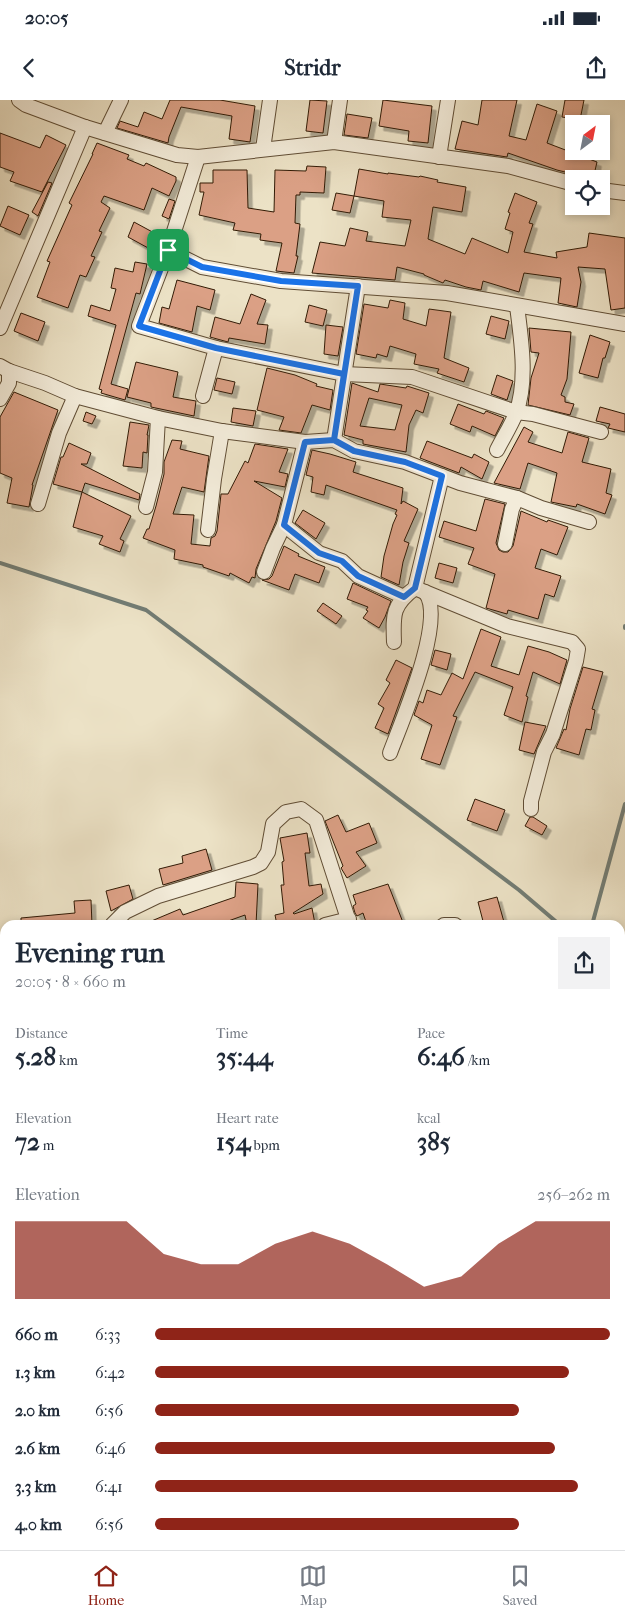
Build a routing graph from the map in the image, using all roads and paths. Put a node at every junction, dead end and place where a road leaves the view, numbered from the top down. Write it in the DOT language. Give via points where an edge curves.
graph roads {
  1 [pos="19,100"];
  2 [pos="121,100"];
  3 [pos="270,100"];
  4 [pos="340,100"];
  5 [pos="448,100"];
  6 [pos="85,127"];
  7 [pos="105,133"];
  8 [pos="334,142"];
  9 [pos="263,149"];
  10 [pos="198,157"];
  11 [pos="439,157"];
  12 [pos="565,182"];
  13 [pos="610,191"];
  14 [pos="625,193"];
  15 [pos="168,250"];
  16 [pos="358,286"];
  17 [pos="517,306"];
  18 [pos="625,324"];
  19 [pos="0,328"];
  20 [pos="216,348"];
  21 [pos="4,368"];
  22 [pos="344,374"];
  23 [pos="75,396"];
  24 [pos="203,396"];
  25 [pos="0,399"];
  26 [pos="516,412"];
  27 [pos="158,418"];
  28 [pos="222,431"];
  29 [pos="601,432"];
  30 [pos="334,440"];
  31 [pos="305,442"];
  32 [pos="496,450"];
  33 [pos="442,476"];
  34 [pos="517,498"];
  35 [pos="38,504"];
  36 [pos="146,507"];
  37 [pos="589,522"];
  38 [pos="284,525"];
  39 [pos="208,530"];
  40 [pos="505,544"];
  41 [pos="264,572"];
  42 [pos="420,590"];
  43 [pos="404,597"];
  44 [pos="394,642"];
  45 [pos="390,753"];
  46 [pos="531,809"];
  47 [pos="117,920"];
  48 [pos="348,920"];
  1 -- 6 [label="street"];
  2 -- 7 [label="street"];
  3 -- 9 [label="street"];
  4 -- 8 [label="street"];
  5 -- 11 [label="street"];
  6 -- 7 [label="street"];
  6 -- 19 [label="street"];
  7 -- 10 [label="street" via="177,155"];
  8 -- 9 [label="street"];
  8 -- 11 [label="street"];
  9 -- 10 [label="street"];
  10 -- 15 [label="street"];
  11 -- 12 [label="street" via="508,166"];
  13 -- 14 [label="street"];
  15 -- 16 [label="street" via="202,267 281,281"];
  15 -- 20 [label="street" via="139,326"];
  16 -- 17 [label="street" via="447,293"];
  16 -- 22 [label="street"];
  17 -- 18 [label="street"];
  17 -- 26 [label="street" via="522,354 521,391"];
  20 -- 22 [label="street"];
  20 -- 24 [label="street"];
  21 -- 23 [label="street"];
  21 -- 25 [label="street" via="9,383"];
  22 -- 26 [label="street" via="412,376"];
  22 -- 30 [label="street"];
  23 -- 27 [label="street"];
  23 -- 35 [label="street" via="59,433"];
  26 -- 29 [label="street"];
  26 -- 32 [label="street"];
  27 -- 28 [label="street"];
  27 -- 36 [label="street" via="155,472"];
  28 -- 31 [label="street"];
  28 -- 39 [label="street"];
  30 -- 31 [label="street"];
  30 -- 33 [label="street" via="354,451 405,462"];
  31 -- 38 [label="street"];
  33 -- 34 [label="street"];
  33 -- 42 [label="street"];
  34 -- 37 [label="street"];
  34 -- 40 [label="street"];
  38 -- 41 [label="street"];
  38 -- 43 [label="street" via="319,553 342,561 358,576"];
  42 -- 43 [label="street"];
  42 -- 45 [label="street" via="428,596 432,612 430,633 417,680"];
  42 -- 46 [label="street" via="507,626 572,642 578,649 553,734 544,752"];
  43 -- 44 [label="street" via="393,614"];
  47 -- 48 [label="street" via="125,912 158,896 261,863 268,852 273,824 286,812 301,809 316,820"];
}
